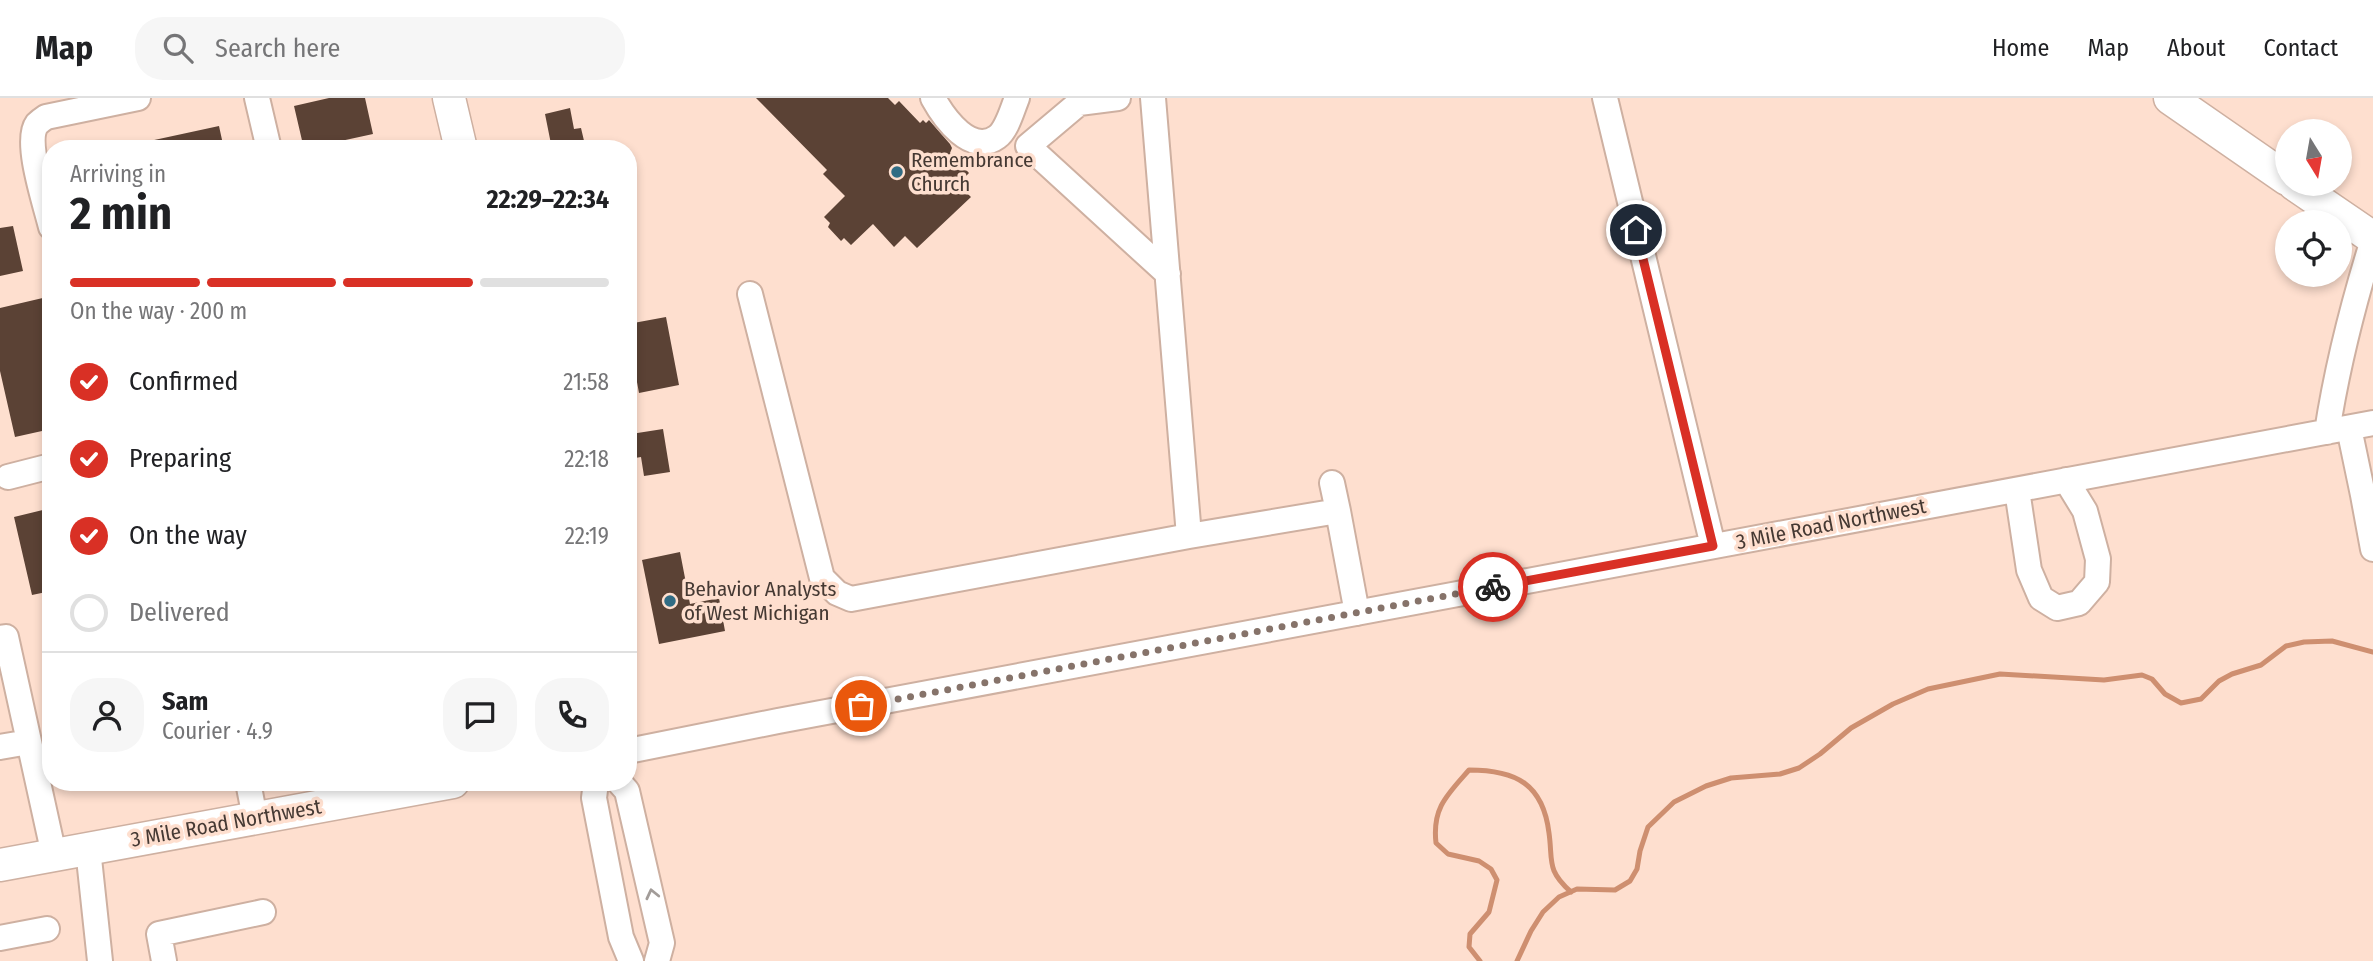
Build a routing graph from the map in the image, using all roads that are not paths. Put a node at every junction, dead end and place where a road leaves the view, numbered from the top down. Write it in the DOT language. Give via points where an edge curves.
graph roads {
  1 [pos="138,98"];
  2 [pos="257,98"];
  3 [pos="449,98"];
  4 [pos="933,98"];
  5 [pos="1017,98"];
  6 [pos="1118,98"];
  7 [pos="1153,98"];
  8 [pos="1605,98"];
  9 [pos="2170,98"];
  10 [pos="1005,127"];
  11 [pos="267,140"];
  12 [pos="459,140"];
  13 [pos="1028,146"];
  14 [pos="2275,171"];
  15 [pos="42,189"];
  16 [pos="2311,196"];
  17 [pos="2373,239"];
  18 [pos="1168,274"];
  19 [pos="750,294"];
  20 [pos="2349,428"];
  21 [pos="42,468"];
  22 [pos="8,477"];
  23 [pos="2066,481"];
  24 [pos="1332,484"];
  25 [pos="2017,490"];
  26 [pos="2368,496"];
  27 [pos="1338,511"];
  28 [pos="1189,536"];
  29 [pos="1713,546"];
  30 [pos="2373,549"];
  31 [pos="1357,613"];
  32 [pos="0,638"];
  33 [pos="29,742"];
  34 [pos="0,747"];
  35 [pos="637,749"];
  36 [pos="250,791"];
  37 [pos="375,791"];
  38 [pos="595,791"];
  39 [pos="626,791"];
  40 [pos="255,818"];
  41 [pos="88,849"];
  42 [pos="54,855"];
  43 [pos="0,865"];
  44 [pos="263,912"];
  45 [pos="47,929"];
  46 [pos="0,938"];
  47 [pos="100,961"];
  48 [pos="164,961"];
  49 [pos="631,961"];
  50 [pos="657,961"];
  1 -- 15 [label="street" via="46,117 36,125 33,139"];
  2 -- 11 [label="street"];
  3 -- 12 [label="main road"];
  4 -- 10 [label="street" via="964,137 976,142 998,137"];
  5 -- 10 [label="street"];
  6 -- 13 [label="street" via="1079,103"];
  7 -- 18 [label="street"];
  8 -- 29 [label="street"];
  9 -- 14 [label="main road"];
  10 -- 13 [label="street"];
  13 -- 18 [label="street"];
  16 -- 17 [label="main road"];
  17 -- 20 [label="street" via="2335,380"];
  18 -- 28 [label="street"];
  19 -- 28 [label="street" via="822,578 837,593 851,599"];
  20 -- 23 [label="street, 3 Mile Road Northwest"];
  20 -- 26 [label="street"];
  21 -- 22 [label="street"];
  23 -- 25 [label="street, 3 Mile Road Northwest"];
  23 -- 25 [label="street" via="2085,511 2098,559 2097,582 2079,603 2057,608 2041,598 2029,570"];
  24 -- 27 [label="street"];
  25 -- 29 [label="street, 3 Mile Road Northwest"];
  26 -- 30 [label="street"];
  27 -- 28 [label="street"];
  27 -- 31 [label="street"];
  29 -- 31 [label="street, 3 Mile Road Northwest"];
  31 -- 35 [label="street, 3 Mile Road Northwest"];
  32 -- 33 [label="street" via="6,637"];
  33 -- 34 [label="street"];
  33 -- 42 [label="street"];
  36 -- 40 [label="street"];
  37 -- 40 [label="main road, 3 Mile Road Northwest"];
  38 -- 49 [label="street" via="621,937"];
  50 -- 39 [label="street, one-way" via="662,943"];
  40 -- 41 [label="main road, 3 Mile Road Northwest"];
  41 -- 42 [label="main road, 3 Mile Road Northwest"];
  41 -- 47 [label="street"];
  42 -- 43 [label="main road, 3 Mile Road Northwest"];
  44 -- 48 [label="street" via="159,934"];
  45 -- 46 [label="street"];
}
